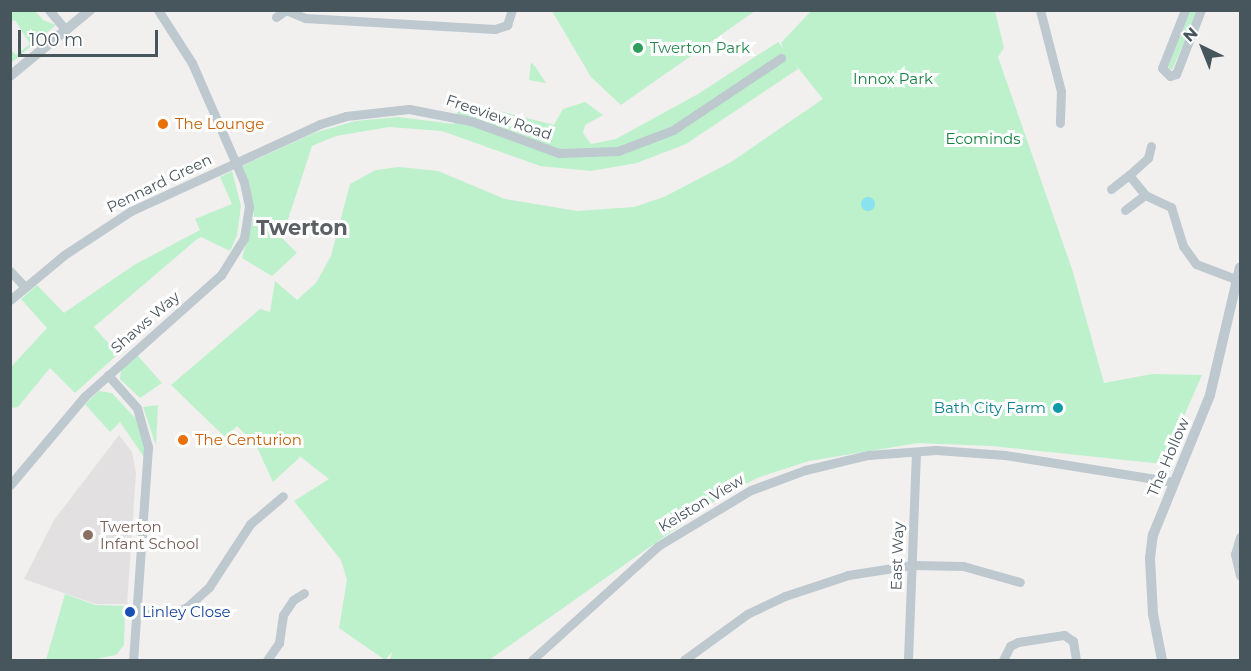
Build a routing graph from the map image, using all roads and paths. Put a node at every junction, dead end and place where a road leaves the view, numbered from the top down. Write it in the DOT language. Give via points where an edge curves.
graph roads {
  1 [pos="49,10"];
  2 [pos="90,10"];
  3 [pos="158,10"];
  4 [pos="512,10"];
  5 [pos="1040,10"];
  6 [pos="1185,10"];
  7 [pos="1201,10"];
  8 [pos="276,17"];
  9 [pos="66,30"];
  10 [pos="767,53"];
  11 [pos="10,76"];
  12 [pos="1060,123"];
  13 [pos="1151,146"];
  14 [pos="237,162"];
  15 [pos="1129,175"];
  16 [pos="1111,189"];
  17 [pos="1145,195"];
  18 [pos="1125,210"];
  19 [pos="1240,267"];
  20 [pos="10,271"];
  21 [pos="1238,280"];
  22 [pos="25,287"];
  23 [pos="10,300"];
  24 [pos="108,375"];
  25 [pos="916,452"];
  26 [pos="14,472"];
  27 [pos="1174,482"];
  28 [pos="10,485"];
  29 [pos="276,496"];
  30 [pos="1240,537"];
  31 [pos="912,565"];
  32 [pos="1240,575"];
  33 [pos="1020,582"];
  34 [pos="304,593"];
  35 [pos="137,614"];
  36 [pos="123,660"];
  37 [pos="133,660"];
  38 [pos="267,660"];
  39 [pos="532,660"];
  40 [pos="684,660"];
  41 [pos="908,660"];
  42 [pos="1003,660"];
  43 [pos="1076,660"];
  44 [pos="1162,660"];
  1 -- 9 [label="street"];
  2 -- 9 [label="street"];
  3 -- 14 [label="street, Shaws Way" via="192,63"];
  4 -- 8 [label="street" via="507,25 495,29 305,18 286,10"];
  5 -- 12 [label="street" via="1067,104"];
  6 -- 7 [label="street" via="1162,68 1170,76 1176,74"];
  9 -- 11 [label="street"];
  10 -- 14 [label="street, Freeview Road" via="777,60 673,130 618,151 559,153 471,121 434,111 396,108 320,124"];
  13 -- 15 [label="street" via="1148,158"];
  14 -- 22 [label="street, Pennard Green" via="131,211 64,255"];
  14 -- 24 [label="street, Shaws Way" via="249,206 238,253 221,275"];
  15 -- 16 [label="street"];
  15 -- 17 [label="street"];
  17 -- 18 [label="street"];
  17 -- 21 [label="street" via="1171,207 1183,246 1196,264"];
  19 -- 21 [label="street, The Hollow"];
  20 -- 22 [label="street"];
  21 -- 27 [label="street, The Hollow" via="1210,395"];
  22 -- 23 [label="street, Pennard Green"];
  24 -- 26 [label="street, Shaws Way"];
  24 -- 35 [label="street" via="137,408 148,447"];
  25 -- 27 [label="street, Kelston View" via="1005,455"];
  25 -- 31 [label="street, East Way"];
  25 -- 39 [label="street, Kelston View" via="868,455 805,470 722,505 641,560"];
  26 -- 28 [label="street, Shaws Way"];
  27 -- 44 [label="street, The Hollow" via="1159,515 1150,558 1153,614"];
  29 -- 35 [label="street" via="242,534 200,597 173,614"];
  30 -- 32 [label="street" via="1235,554"];
  31 -- 33 [label="street" via="963,566"];
  31 -- 40 [label="street" via="848,575 785,596 747,614"];
  31 -- 41 [label="street, East Way"];
  34 -- 38 [label="street" via="293,600 283,615 279,643"];
  35 -- 37 [label="street"];
  36 -- 37 [label="street"];
  42 -- 43 [label="street" via="1018,642 1064,635 1073,641"];
}
